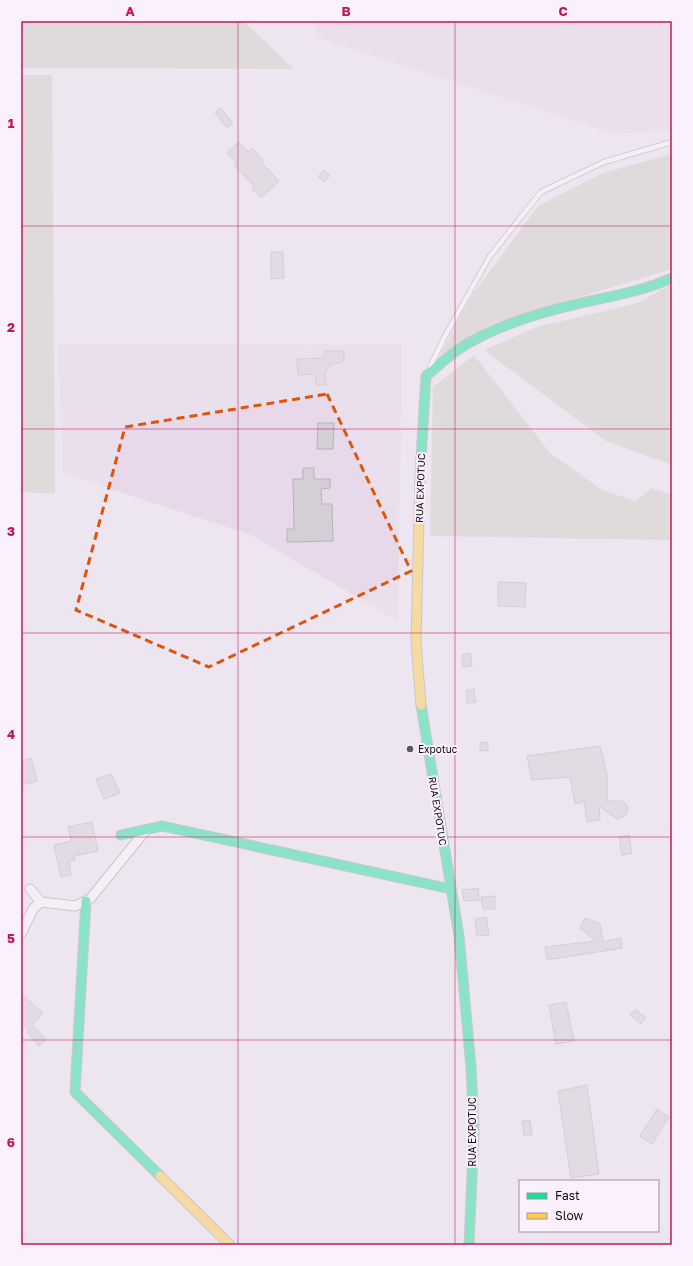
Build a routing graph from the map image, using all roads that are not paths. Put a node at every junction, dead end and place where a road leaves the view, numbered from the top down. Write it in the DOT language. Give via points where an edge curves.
graph roads {
  1 [pos="672,142"];
  2 [pos="672,278"];
  3 [pos="426,376"];
  4 [pos="146,830"];
  5 [pos="121,835"];
  6 [pos="30,889"];
  7 [pos="451,889"];
  8 [pos="86,901"];
  9 [pos="41,902"];
  10 [pos="21,934"];
  11 [pos="230,1245"];
  12 [pos="469,1245"];
  1 -- 3 [label="lane" via="604,162 541,192 490,256 445,336"];
  2 -- 3 [label="street" via="642,291 582,303 513,323 459,349"];
  3 -- 7 [label="street, RUA EXPOTUC" via="420,479 416,642 419,696"];
  4 -- 5 [label="street"];
  4 -- 7 [label="street" via="162,826"];
  4 -- 8 [label="street"];
  6 -- 9 [label="street"];
  7 -- 12 [label="street, RUA EXPOTUC" via="459,936 471,1067 474,1130"];
  8 -- 9 [label="street" via="76,906"];
  8 -- 11 [label="street" via="75,1092"];
  9 -- 10 [label="street" via="33,909"];
}
